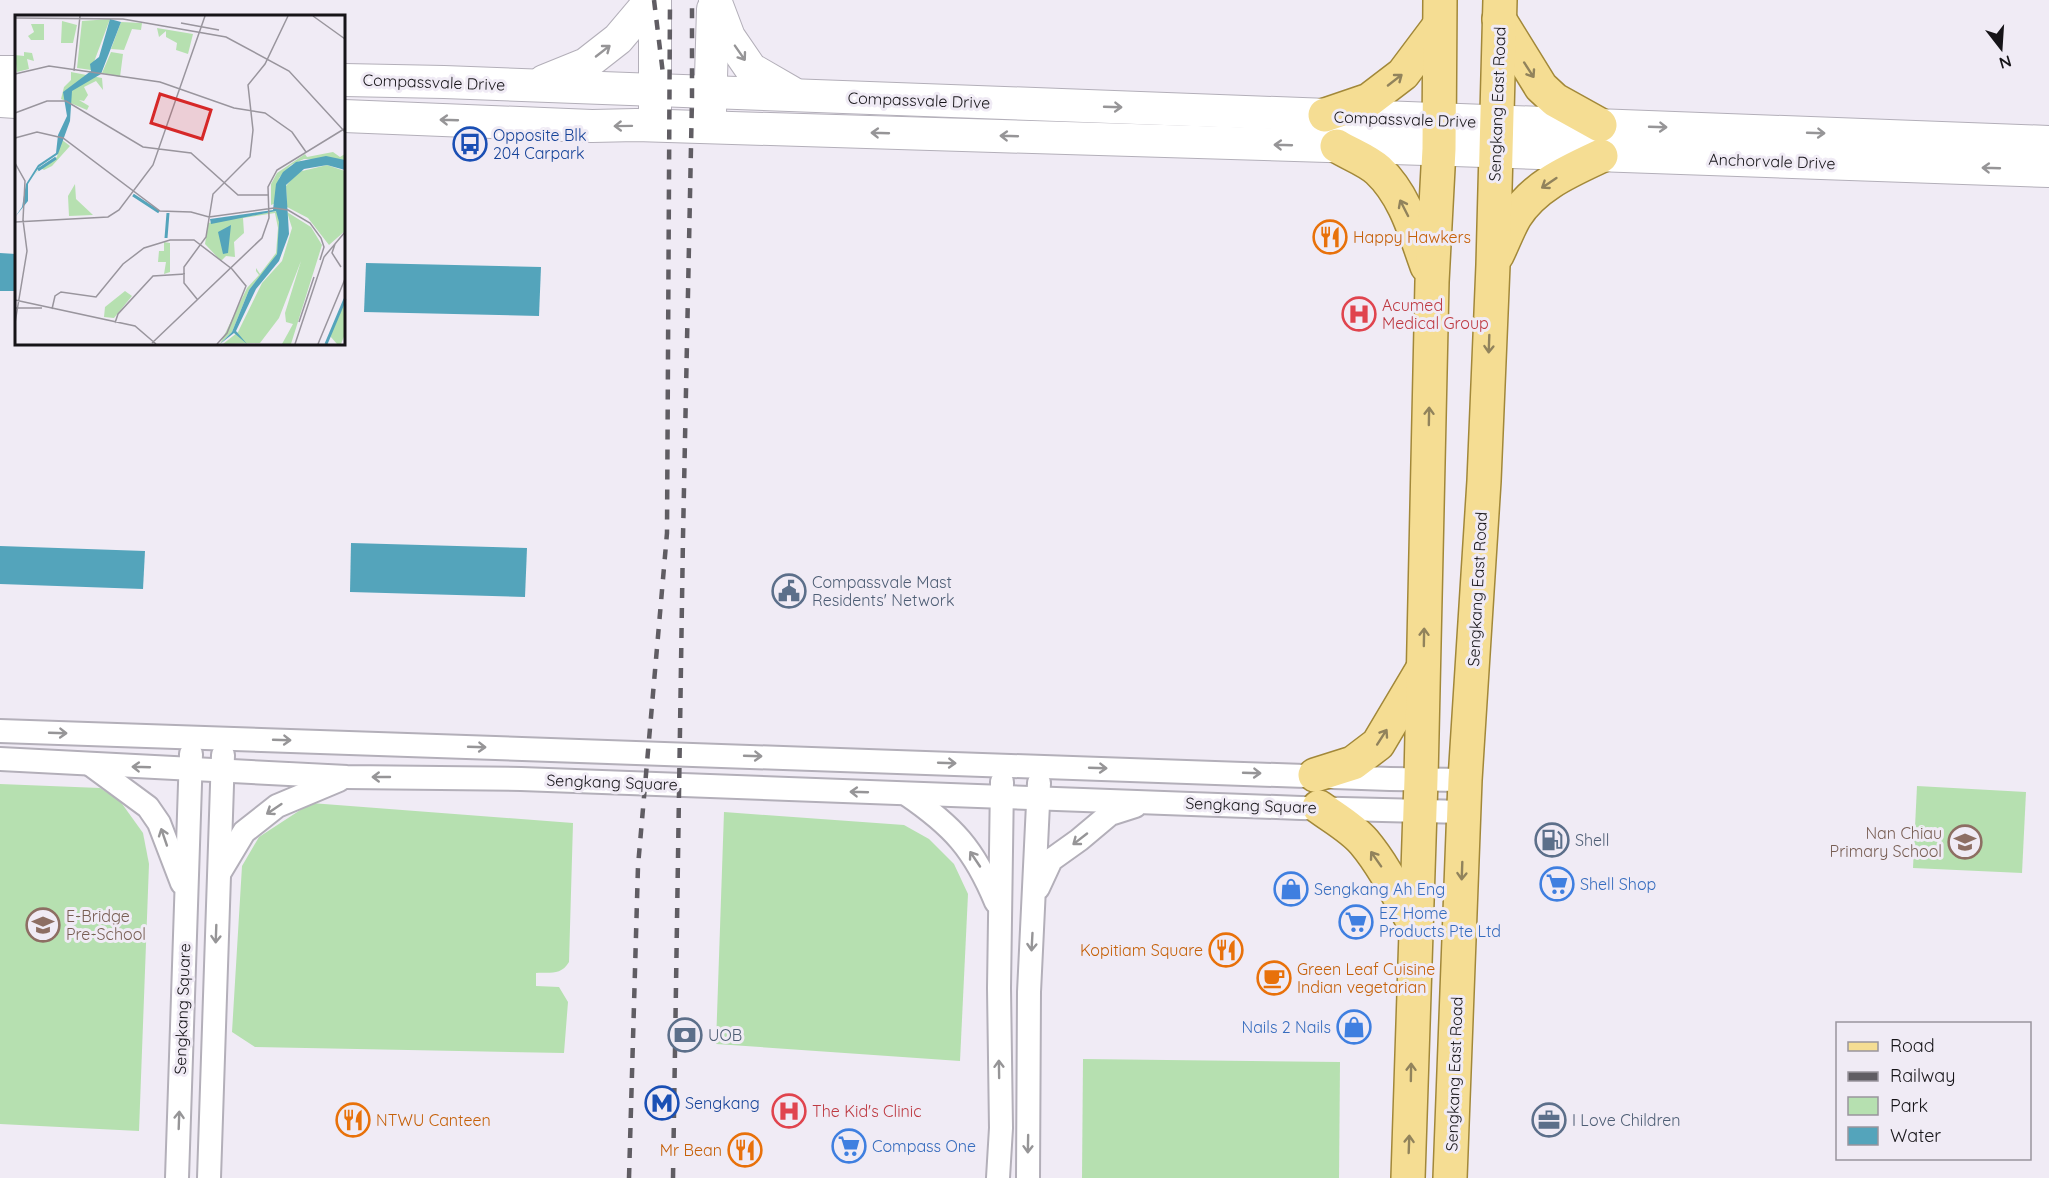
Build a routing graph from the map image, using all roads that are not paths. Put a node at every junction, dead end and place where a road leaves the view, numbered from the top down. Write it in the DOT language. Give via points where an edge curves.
graph roads {
  1 [pos="651,0"];
  2 [pos="656,0"];
  3 [pos="714,0"];
  4 [pos="1500,10"];
  5 [pos="1439,13"];
  6 [pos="345,80"];
  7 [pos="532,85"];
  8 [pos="654,90"];
  9 [pos="710,92"];
  10 [pos="797,95"];
  11 [pos="0,101"];
  12 [pos="15,102"];
  13 [pos="1325,115"];
  14 [pos="345,116"];
  15 [pos="655,126"];
  16 [pos="710,128"];
  17 [pos="1440,135"];
  18 [pos="1495,137"];
  19 [pos="1600,140"];
  20 [pos="2049,142"];
  21 [pos="1338,146"];
  22 [pos="2049,171"];
  23 [pos="1493,265"];
  24 [pos="1432,282"];
  25 [pos="1423,669"];
  26 [pos="0,731"];
  27 [pos="191,737"];
  28 [pos="224,738"];
  29 [pos="0,759"];
  30 [pos="92,765"];
  31 [pos="1003,765"];
  32 [pos="1039,767"];
  33 [pos="190,768"];
  34 [pos="223,770"];
  35 [pos="1315,775"];
  36 [pos="347,777"];
  37 [pos="1421,778"];
  38 [pos="1465,780"];
  39 [pos="905,794"];
  40 [pos="1002,797"];
  41 [pos="1038,798"];
  42 [pos="1148,802"];
  43 [pos="1319,807"];
  44 [pos="1419,811"];
  45 [pos="1464,812"];
  46 [pos="218,876"];
  47 [pos="185,892"];
  48 [pos="1035,892"];
  49 [pos="999,912"];
  50 [pos="1416,927"];
  51 [pos="177,1178"];
  52 [pos="209,1178"];
  53 [pos="998,1178"];
  54 [pos="1028,1178"];
  55 [pos="1408,1178"];
  56 [pos="1450,1178"];
  7 -- 1 [label="street, one-way" via="586,64 618,39"];
  2 -- 8 [label="street"];
  3 -- 9 [label="street"];
  3 -- 10 [label="street, one-way" via="729,37 751,69"];
  4 -- 18 [label="main road, Sengkang East Road"];
  4 -- 19 [label="main road, one-way" via="1540,87"];
  13 -- 5 [label="main road, one-way" via="1370,100 1403,74"];
  5 -- 17 [label="main road"];
  6 -- 7 [label="street, Compassvale Drive"];
  7 -- 8 [label="street, Compassvale Drive"];
  8 -- 9 [label="street, Compassvale Drive"];
  8 -- 15 [label="street"];
  9 -- 10 [label="street, Compassvale Drive"];
  9 -- 16 [label="street"];
  10 -- 13 [label="street, Compassvale Drive, one-way"];
  11 -- 12 [label="street"];
  13 -- 17 [label="street, Compassvale Drive"];
  15 -- 14 [label="street, Compassvale Drive, one-way"];
  15 -- 16 [label="street, Compassvale Drive"];
  21 -- 16 [label="street, Compassvale Drive, one-way"];
  17 -- 18 [label="street, Compassvale Drive"];
  17 -- 21 [label="street, Compassvale Drive"];
  17 -- 24 [label="main road"];
  18 -- 19 [label="street, Anchorvale Drive"];
  18 -- 23 [label="main road, Sengkang East Road"];
  19 -- 20 [label="street, Anchorvale Drive, one-way"];
  22 -- 19 [label="street, Anchorvale Drive, one-way"];
  19 -- 23 [label="main road, one-way" via="1535,193 1515,217"];
  24 -- 21 [label="main road, one-way" via="1394,187 1377,169"];
  23 -- 38 [label="main road, Sengkang East Road, one-way"];
  25 -- 24 [label="main road, one-way"];
  35 -- 25 [label="main road, one-way" via="1353,763 1378,744"];
  25 -- 37 [label="main road"];
  26 -- 27 [label="street, Sengkang Square, one-way"];
  27 -- 28 [label="street, Sengkang Square"];
  27 -- 33 [label="street, Sengkang Square"];
  28 -- 31 [label="street, Sengkang Square, one-way"];
  28 -- 34 [label="street, Sengkang Square"];
  29 -- 30 [label="street, Sengkang Square"];
  33 -- 30 [label="street, Sengkang Square, one-way"];
  47 -- 30 [label="street, one-way" via="159,823 148,807"];
  31 -- 32 [label="street, Sengkang Square"];
  31 -- 40 [label="street"];
  32 -- 35 [label="street, Sengkang Square, one-way"];
  32 -- 41 [label="street"];
  33 -- 34 [label="street, Sengkang Square"];
  33 -- 47 [label="street, Sengkang Square"];
  34 -- 36 [label="street, Sengkang Square"];
  34 -- 46 [label="street, Sengkang Square"];
  35 -- 37 [label="street, Sengkang Square"];
  39 -- 36 [label="street, Sengkang Square, one-way" via="521,779"];
  36 -- 46 [label="street, one-way" via="277,806 244,832"];
  37 -- 38 [label="street, Sengkang Square"];
  37 -- 44 [label="main road"];
  38 -- 45 [label="main road, Sengkang East Road"];
  39 -- 40 [label="street, Sengkang Square"];
  49 -- 39 [label="street, one-way" via="984,873 960,837"];
  40 -- 41 [label="street, Sengkang Square"];
  40 -- 49 [label="street"];
  41 -- 42 [label="street, Sengkang Square"];
  41 -- 48 [label="street"];
  42 -- 43 [label="street, Sengkang Square"];
  42 -- 48 [label="street, one-way" via="1110,814 1051,860"];
  43 -- 44 [label="street, Sengkang Square"];
  50 -- 43 [label="main road, one-way" via="1363,841"];
  44 -- 45 [label="street, Sengkang Square"];
  44 -- 50 [label="main road"];
  45 -- 56 [label="main road, Sengkang East Road, one-way"];
  46 -- 52 [label="street, Sengkang Square, one-way"];
  51 -- 47 [label="street, Sengkang Square, one-way"];
  48 -- 54 [label="street, one-way" via="1029,992"];
  53 -- 49 [label="street, one-way"];
  55 -- 50 [label="main road, one-way"];
}
